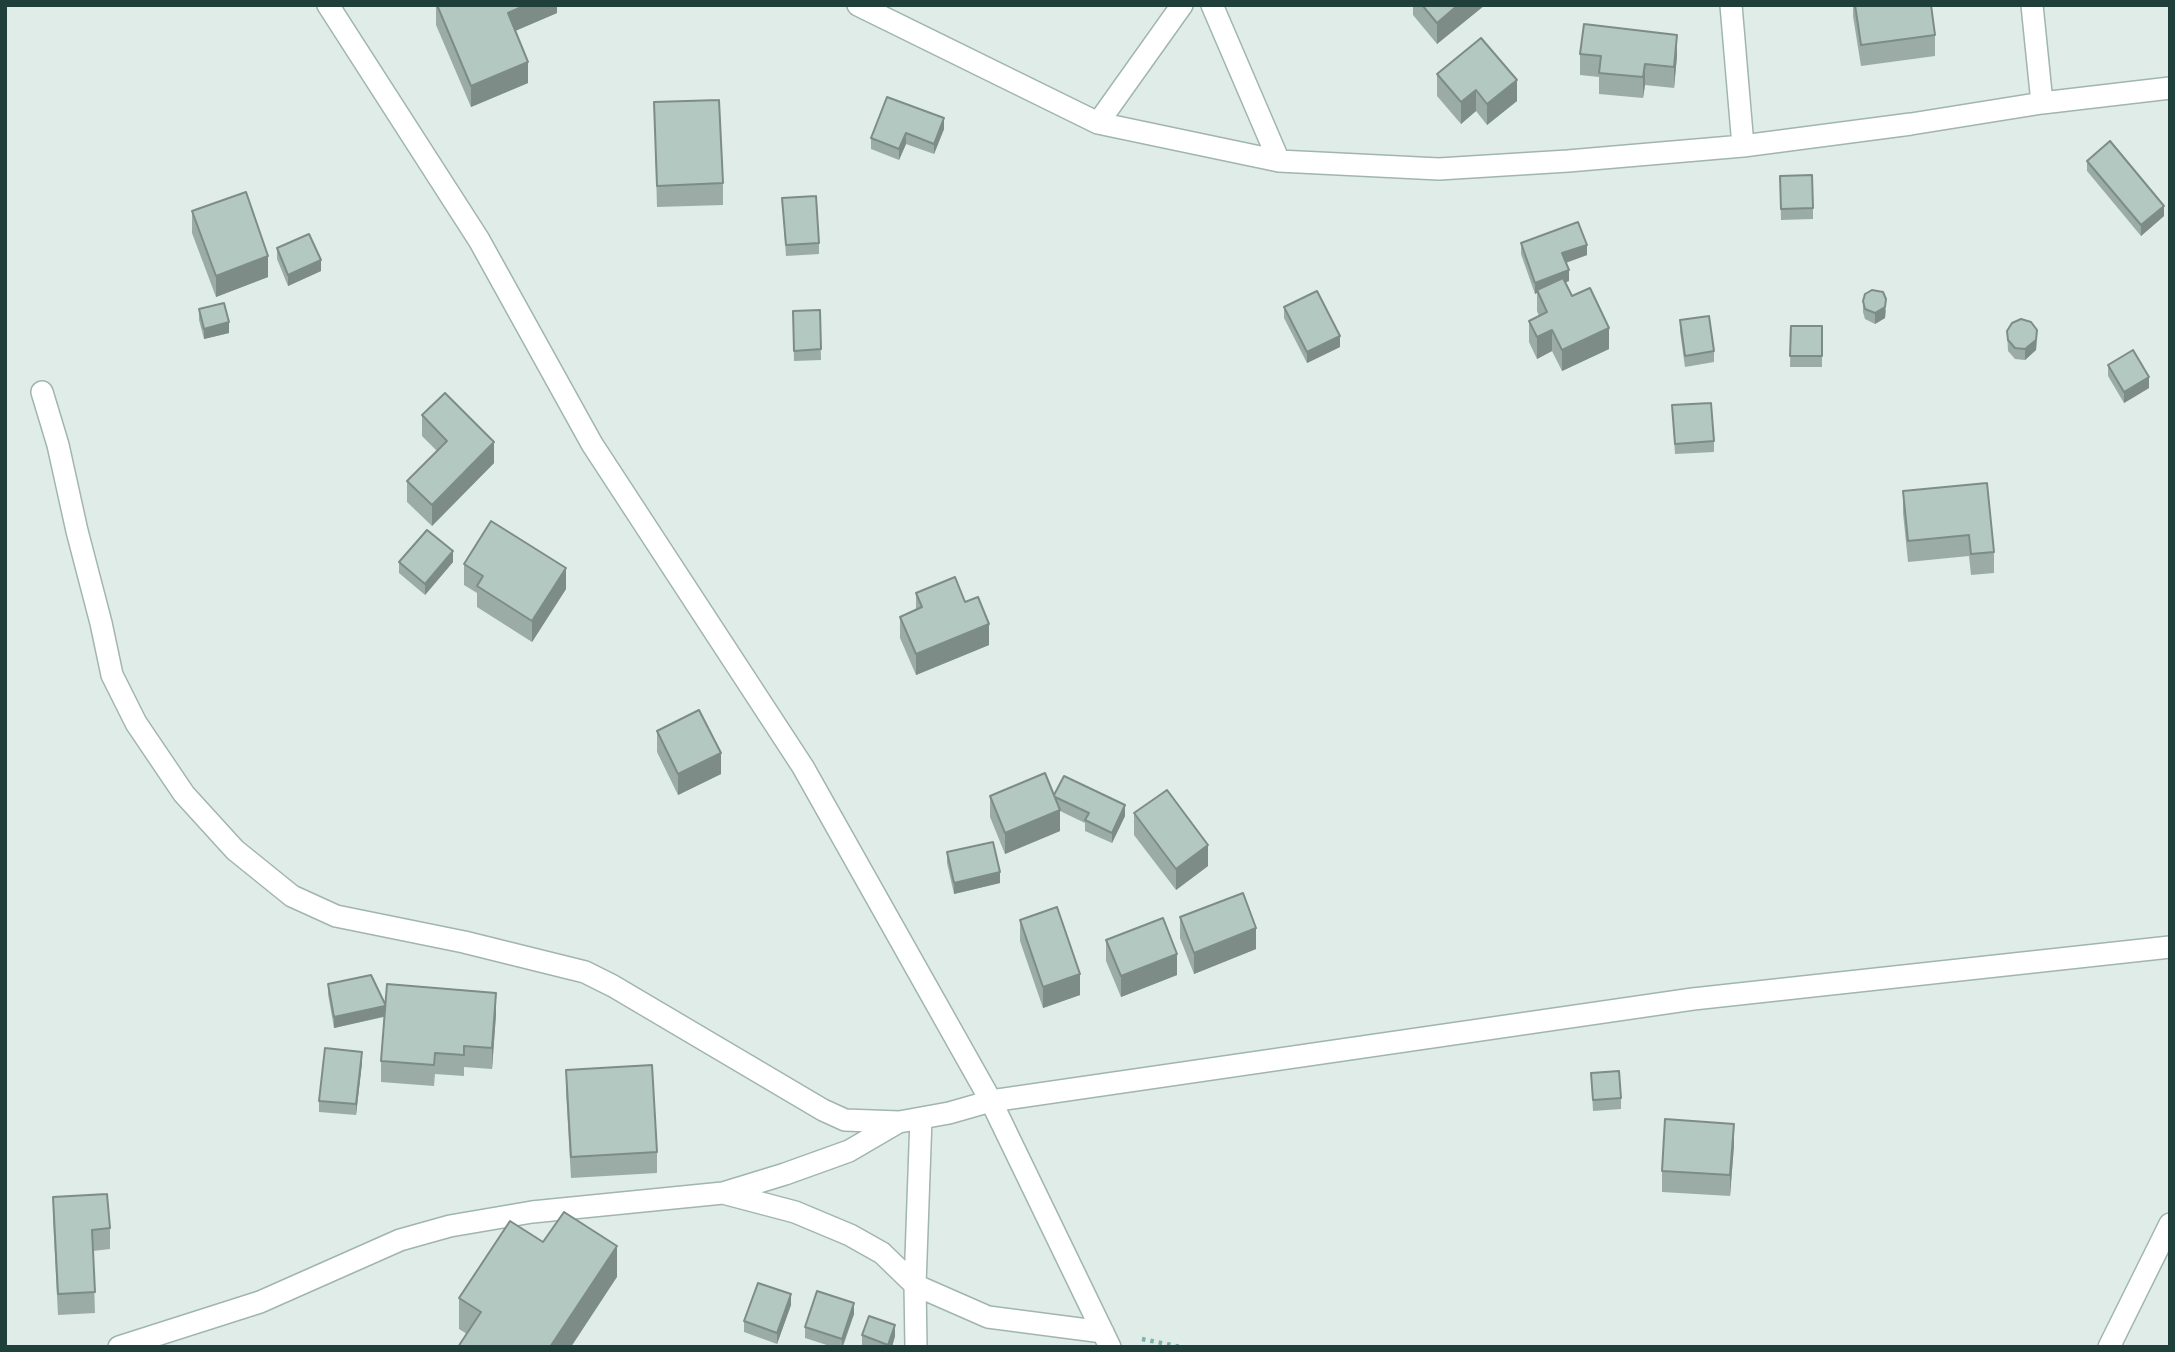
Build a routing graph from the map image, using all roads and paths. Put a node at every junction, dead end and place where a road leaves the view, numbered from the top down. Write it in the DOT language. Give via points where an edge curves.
graph roads {
  1 [pos="328,5"];
  2 [pos="858,5"];
  3 [pos="1182,5"];
  4 [pos="1212,5"];
  5 [pos="1731,5"];
  6 [pos="2032,5"];
  7 [pos="2170,88"];
  8 [pos="2042,103"];
  9 [pos="1098,123"];
  10 [pos="1744,146"];
  11 [pos="1279,161"];
  12 [pos="42,392"];
  13 [pos="2170,947"];
  14 [pos="990,1101"];
  15 [pos="910,1120"];
  16 [pos="723,1193"];
  17 [pos="2170,1224"];
  18 [pos="915,1285"];
  19 [pos="1106,1339"];
  20 [pos="119,1347"];
  21 [pos="916,1347"];
  22 [pos="2109,1347"];
  1 -- 14 [label="street" via="480,240 592,444 803,767"];
  2 -- 9 [label="street"];
  3 -- 9 [label="street"];
  4 -- 11 [label="street"];
  5 -- 10 [label="street"];
  6 -- 8 [label="street"];
  7 -- 8 [label="street"];
  8 -- 10 [label="street"];
  9 -- 11 [label="street"];
  10 -- 11 [label="street" via="1439,169"];
  12 -- 15 [label="street" via="112,675 136,723 184,794 235,850 292,896 336,916 585,972 845,1120"];
  13 -- 14 [label="street" via="1693,999"];
  14 -- 15 [label="street"];
  14 -- 19 [label="street"];
  15 -- 16 [label="street" via="849,1151"];
  15 -- 18 [label="street"];
  16 -- 18 [label="street" via="795,1212 850,1235 882,1253"];
  16 -- 20 [label="street" via="531,1212 450,1226 400,1240 260,1302"];
  17 -- 22 [label="street"];
  18 -- 19 [label="street" via="988,1317"];
  18 -- 21 [label="street"];
}
